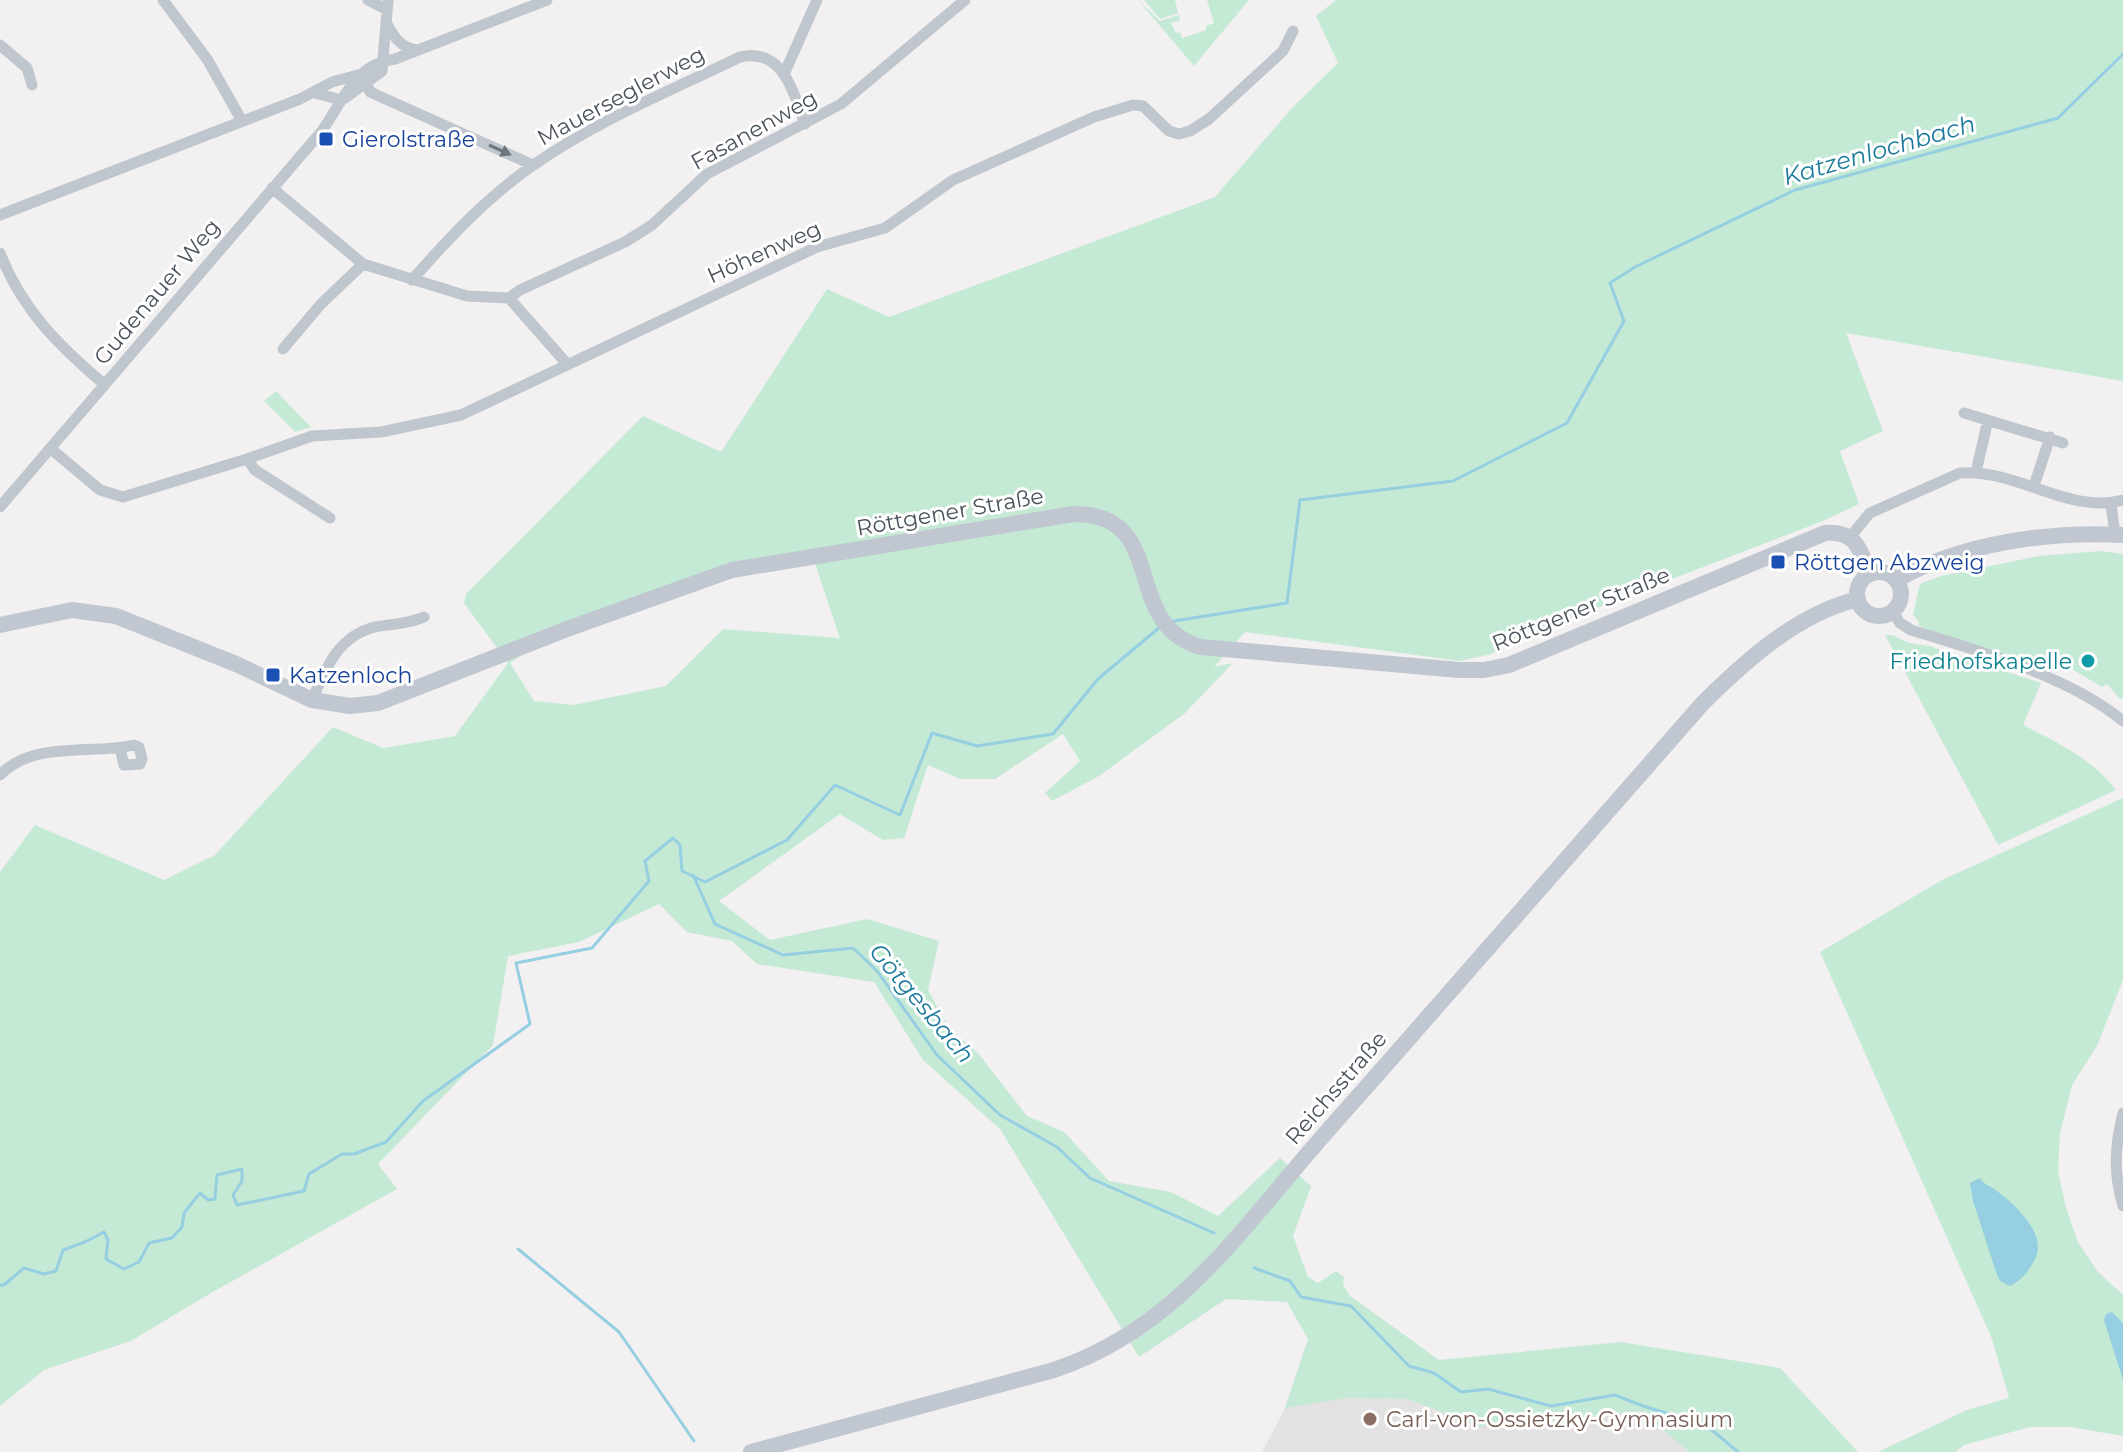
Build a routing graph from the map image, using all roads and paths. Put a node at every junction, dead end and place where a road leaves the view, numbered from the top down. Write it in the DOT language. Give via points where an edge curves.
graph roads {
  1 [pos="163,0"];
  2 [pos="368,0"];
  3 [pos="547,0"];
  4 [pos="817,0"];
  5 [pos="965,0"];
  6 [pos="388,5"];
  7 [pos="516,6"];
  8 [pos="386,23"];
  9 [pos="1293,31"];
  10 [pos="0,45"];
  11 [pos="417,50"];
  12 [pos="383,60"];
  13 [pos="785,72"];
  14 [pos="364,79"];
  15 [pos="32,85"];
  16 [pos="315,93"];
  17 [pos="341,100"];
  18 [pos="242,121"];
  19 [pos="805,124"];
  20 [pos="533,165"];
  21 [pos="272,188"];
  22 [pos="0,215"];
  23 [pos="0,253"];
  24 [pos="363,264"];
  25 [pos="412,280"];
  26 [pos="509,298"];
  27 [pos="283,349"];
  28 [pos="567,364"];
  29 [pos="105,385"];
  30 [pos="1964,413"];
  31 [pos="1988,420"];
  32 [pos="2050,437"];
  33 [pos="2063,443"];
  34 [pos="50,448"];
  35 [pos="247,459"];
  36 [pos="1976,472"];
  37 [pos="2034,486"];
  38 [pos="2117,502"];
  39 [pos="0,507"];
  40 [pos="330,518"];
  41 [pos="2119,535"];
  42 [pos="1850,537"];
  43 [pos="1870,574"];
  44 [pos="1896,580"];
  45 [pos="1858,599"];
  46 [pos="1892,611"];
  47 [pos="424,617"];
  48 [pos="0,625"];
  49 [pos="312,700"];
  50 [pos="2123,721"];
  51 [pos="120,748"];
  52 [pos="0,775"];
  53 [pos="2123,1113"];
  54 [pos="2123,1206"];
  55 [pos="752,1452"];
  1 -- 18 [label="street" via="207,59"];
  2 -- 6 [label="street"];
  3 -- 7 [label="street"];
  4 -- 13 [label="street"];
  5 -- 19 [label="street, Fasanenweg" via="841,104"];
  6 -- 8 [label="street"];
  7 -- 11 [label="street"];
  8 -- 11 [label="street" via="398,42"];
  8 -- 12 [label="street"];
  9 -- 28 [label="street, Höhenweg" via="1283,51 1190,131 1169,131 1143,106 1094,117 953,180 885,228 817,247"];
  10 -- 15 [label="street" via="27,68"];
  11 -- 12 [label="street"];
  12 -- 14 [label="street, Gudenauer Weg" via="382,71"];
  13 -- 19 [label="street"];
  13 -- 20 [label="street, Mauerseglerweg" via="763,57 740,57 610,119"];
  14 -- 16 [label="street" via="332,82"];
  14 -- 17 [label="street, Gudenauer Weg"];
  14 -- 20 [label="street, one-way" via="370,92"];
  16 -- 17 [label="street"];
  16 -- 18 [label="street"];
  17 -- 21 [label="street, Gudenauer Weg"];
  18 -- 22 [label="street"];
  19 -- 26 [label="street, Fasanenweg" via="707,174 652,225 625,242"];
  20 -- 25 [label="street, Mauerseglerweg" via="453,232"];
  21 -- 24 [label="street"];
  21 -- 29 [label="street, Gudenauer Weg"];
  23 -- 29 [label="street" via="47,333"];
  24 -- 25 [label="street"];
  24 -- 27 [label="street"];
  25 -- 26 [label="street" via="467,296"];
  26 -- 28 [label="street"];
  28 -- 35 [label="street, Höhenweg" via="461,415 381,432 312,436"];
  29 -- 34 [label="street, Gudenauer Weg"];
  30 -- 31 [label="street"];
  31 -- 32 [label="street"];
  31 -- 36 [label="street"];
  32 -- 33 [label="street"];
  32 -- 37 [label="street"];
  34 -- 35 [label="street, Höhenweg" via="100,490 123,497"];
  34 -- 39 [label="street, Gudenauer Weg"];
  35 -- 40 [label="street" via="255,470"];
  36 -- 37 [label="street"];
  36 -- 42 [label="street" via="1940,480 1870,513"];
  37 -- 38 [label="street" via="2091,504"];
  38 -- 41 [label="street"];
  41 -- 44 [label="street" via="2001,545 1923,566"];
  42 -- 43 [label="street"];
  42 -- 49 [label="street, Röttgener Straße" via="1825,533 1509,665 1484,670 1185,642 1164,624 1126,535 1112,520 1073,514 732,570 378,703 350,706"];
  43 -- 44 [label="street"];
  43 -- 45 [label="street" via="1859,586"];
  44 -- 46 [label="street" via="1900,596"];
  45 -- 46 [label="street" via="1875,615"];
  45 -- 55 [label="street, Reichsstraße" via="1795,627 1702,704 1227,1249 1162,1312 1115,1344 1076,1362"];
  46 -- 50 [label="street" via="1911,630 2055,681"];
  47 -- 49 [label="street" via="349,639 329,661"];
  48 -- 49 [label="street, Röttgener Straße" via="72,610 116,616"];
  51 -- 52 [label="street" via="35,754"];
  53 -- 54 [label="street" via="2115,1165"];
}
